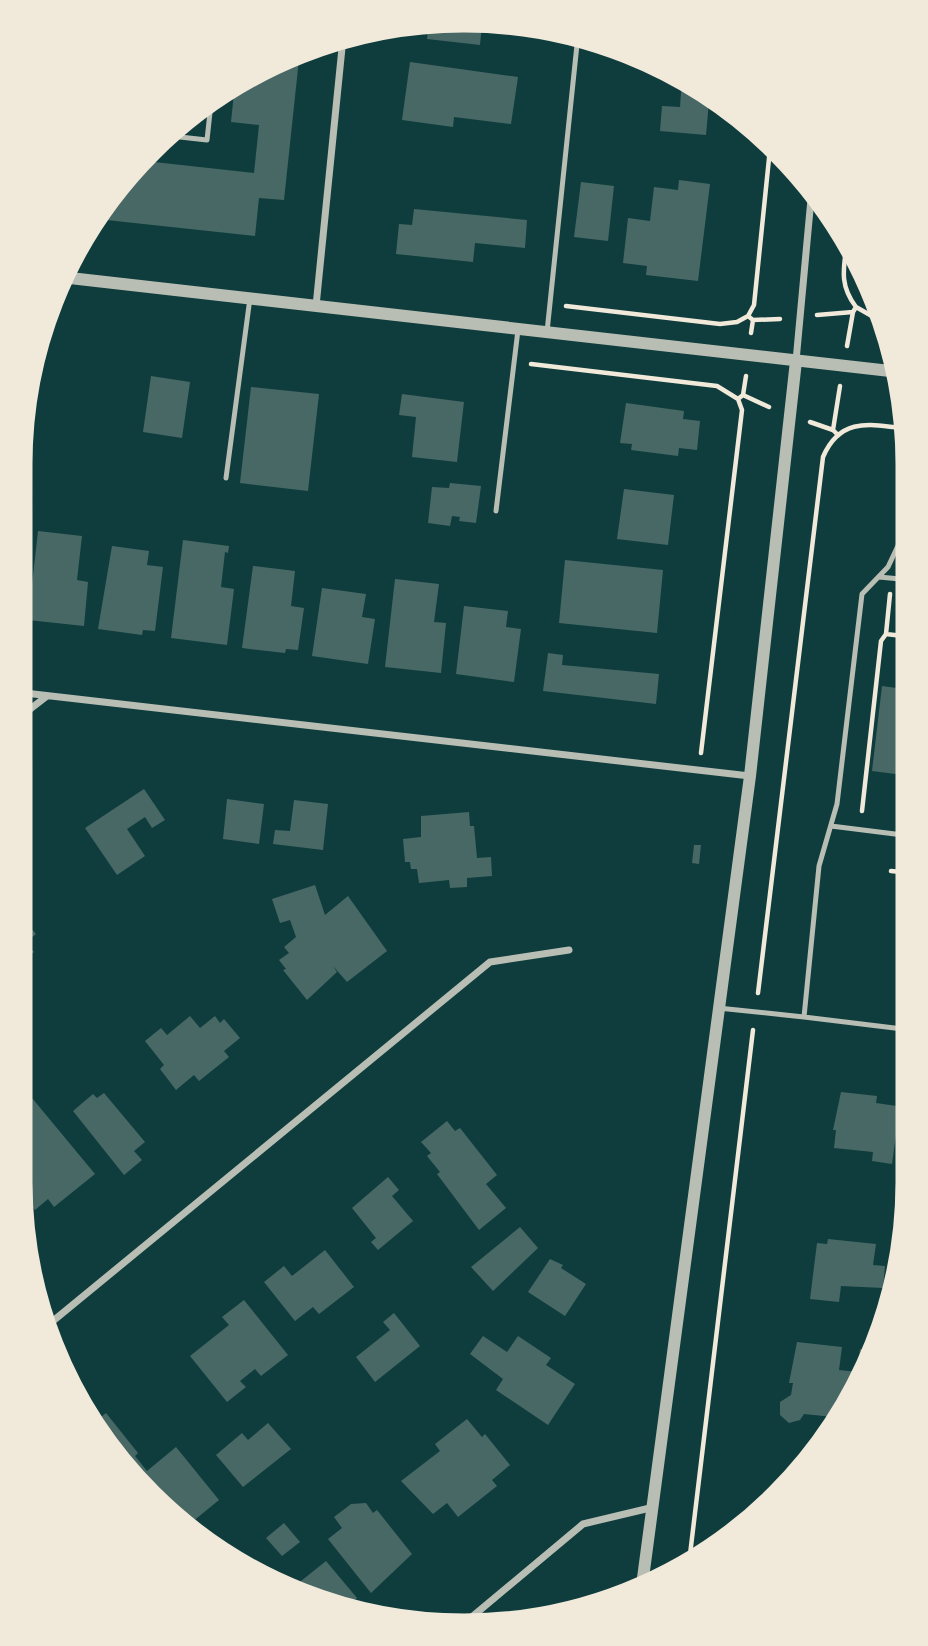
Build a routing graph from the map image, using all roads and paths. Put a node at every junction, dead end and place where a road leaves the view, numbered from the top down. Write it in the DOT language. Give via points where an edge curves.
graph roads {
  1 [pos="577,43"];
  2 [pos="342,46"];
  3 [pos="210,110"];
  4 [pos="176,137"];
  5 [pos="770,154"];
  6 [pos="811,200"];
  7 [pos="846,253"];
  8 [pos="70,278"];
  9 [pos="250,298"];
  10 [pos="549,304"];
  11 [pos="316,306"];
  12 [pos="875,318"];
  13 [pos="518,329"];
  14 [pos="547,332"];
  15 [pos="796,360"];
  16 [pos="514,362"];
  17 [pos="890,371"];
  18 [pos="743,395"];
  19 [pos="738,399"];
  20 [pos="898,428"];
  21 [pos="226,478"];
  22 [pos="496,510"];
  23 [pos="900,541"];
  24 [pos="879,577"];
  25 [pos="891,578"];
  26 [pos="900,579"];
  27 [pos="886,634"];
  28 [pos="900,636"];
  29 [pos="28,693"];
  30 [pos="48,695"];
  31 [pos="28,711"];
  32 [pos="699,770"];
  33 [pos="750,776"];
  34 [pos="873,813"];
  35 [pos="831,826"];
  36 [pos="900,835"];
  37 [pos="891,871"];
  38 [pos="900,872"];
  39 [pos="569,950"];
  40 [pos="719,1008"];
  41 [pos="755,1012"];
  42 [pos="804,1017"];
  43 [pos="900,1029"];
  44 [pos="51,1322"];
  45 [pos="650,1508"];
  46 [pos="690,1555"];
  47 [pos="642,1580"];
  48 [pos="471,1618"];
  1 -- 10 [label="lane"];
  2 -- 11 [label="street"];
  3 -- 4 [label="lane" via="207,139"];
  5 -- 10 [label="path" via="750,318 720,324"];
  6 -- 15 [label="street"];
  7 -- 12 [label="path" via="844,292 855,309"];
  8 -- 9 [label="street"];
  9 -- 11 [label="street"];
  9 -- 21 [label="lane"];
  10 -- 14 [label="lane"];
  11 -- 13 [label="street"];
  13 -- 14 [label="street"];
  13 -- 16 [label="lane"];
  14 -- 15 [label="street"];
  15 -- 17 [label="street"];
  15 -- 33 [label="street"];
  16 -- 19 [label="path" via="718,386"];
  16 -- 22 [label="lane"];
  18 -- 19 [label="path"];
  19 -- 32 [label="path" via="742,410"];
  20 -- 41 [label="path" via="853,427 829,442 823,457"];
  23 -- 24 [label="lane"];
  24 -- 25 [label="lane"];
  24 -- 35 [label="lane" via="862,594"];
  25 -- 26 [label="lane"];
  25 -- 27 [label="path"];
  27 -- 28 [label="path"];
  27 -- 34 [label="path" via="881,641 860,811"];
  29 -- 30 [label="street"];
  30 -- 31 [label="street"];
  30 -- 32 [label="street"];
  32 -- 33 [label="street"];
  33 -- 40 [label="street"];
  35 -- 36 [label="lane"];
  35 -- 42 [label="lane" via="819,866"];
  37 -- 38 [label="path"];
  39 -- 44 [label="street" via="489,962"];
  40 -- 41 [label="lane"];
  40 -- 45 [label="street"];
  41 -- 42 [label="lane"];
  41 -- 46 [label="path"];
  42 -- 43 [label="lane"];
  45 -- 47 [label="street"];
  45 -- 48 [label="street" via="583,1524"];
}
